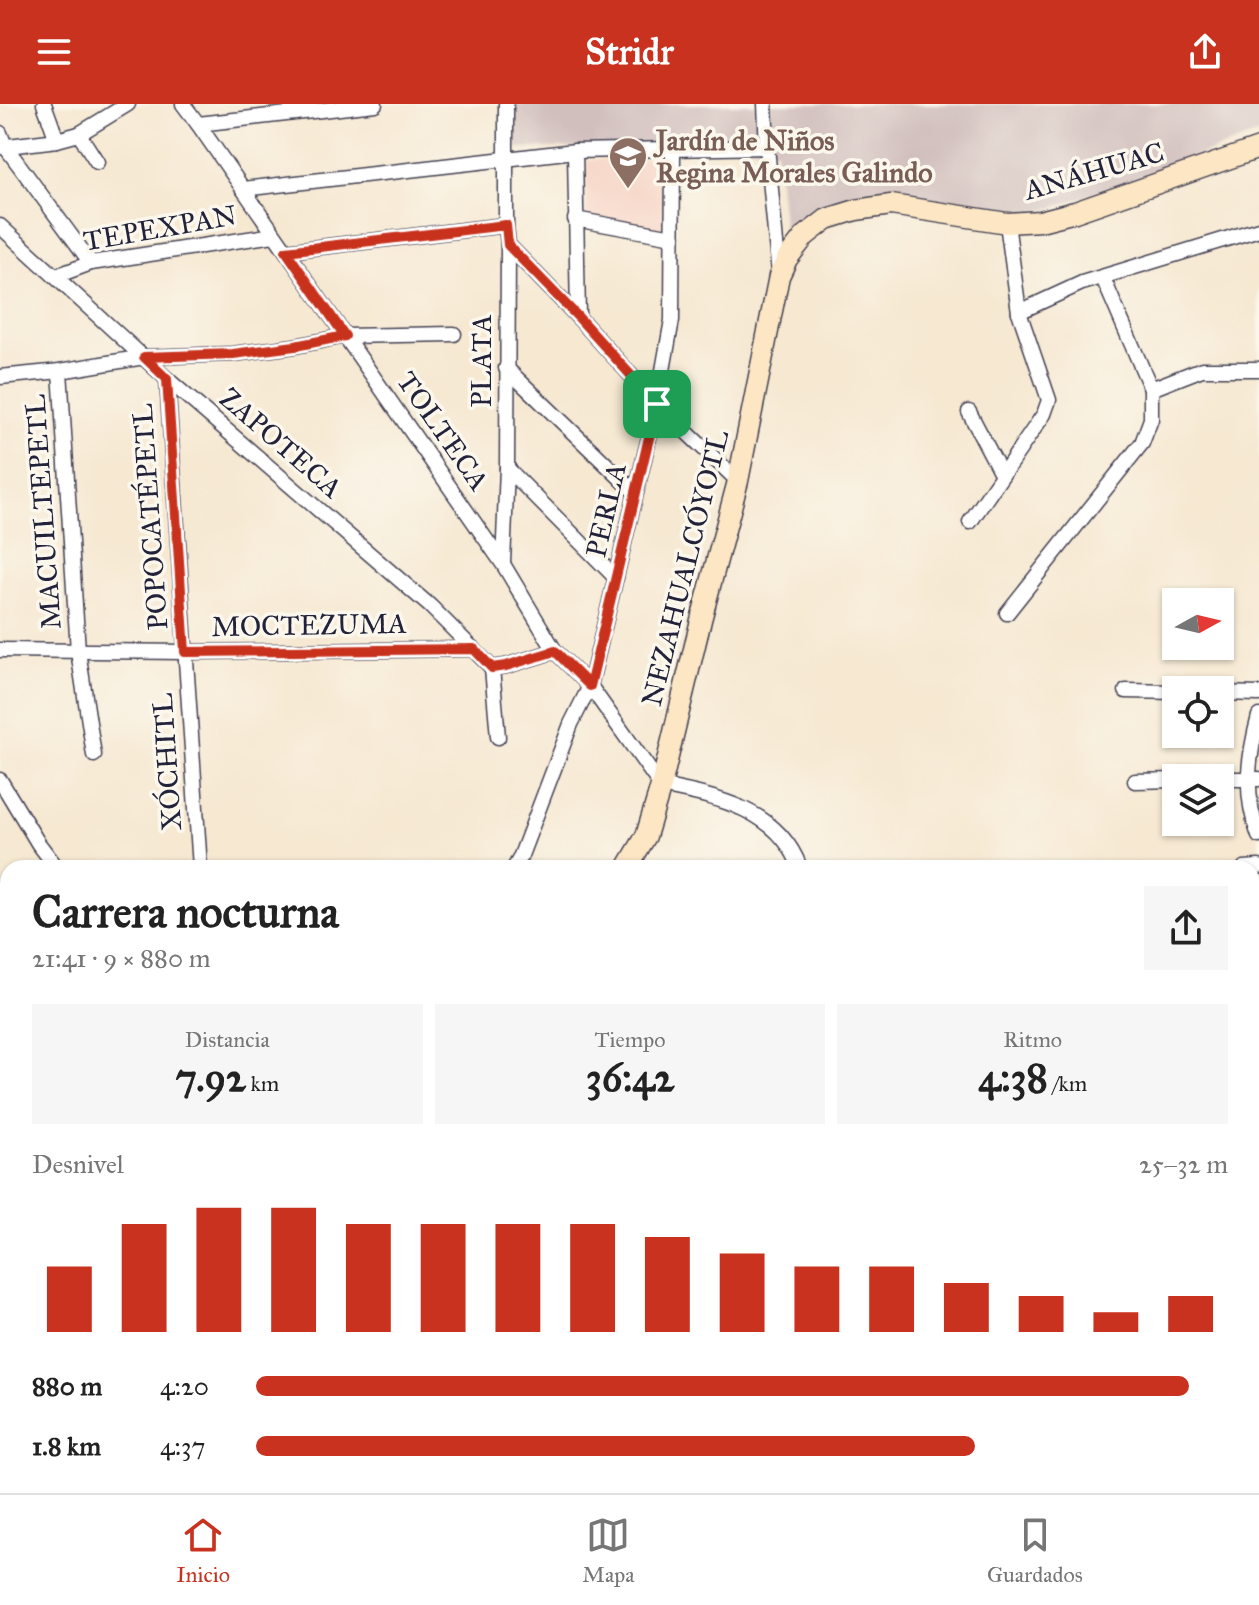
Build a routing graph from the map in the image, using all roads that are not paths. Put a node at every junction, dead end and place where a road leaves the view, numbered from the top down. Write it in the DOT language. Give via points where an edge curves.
graph roads {
  1 [pos="44,104"];
  2 [pos="128,104"];
  3 [pos="183,104"];
  4 [pos="375,104"];
  5 [pos="506,104"];
  6 [pos="765,104"];
  7 [pos="198,124"];
  8 [pos="79,134"];
  9 [pos="57,140"];
  10 [pos="2,142"];
  11 [pos="767,147"];
  12 [pos="1259,148"];
  13 [pos="673,149"];
  14 [pos="575,151"];
  15 [pos="506,159"];
  16 [pos="97,162"];
  17 [pos="243,189"];
  18 [pos="575,219"];
  19 [pos="1007,223"];
  20 [pos="506,225"];
  21 [pos="0,226"];
  22 [pos="1259,229"];
  23 [pos="274,235"];
  24 [pos="673,237"];
  25 [pos="508,245"];
  26 [pos="286,251"];
  27 [pos="91,263"];
  28 [pos="56,276"];
  29 [pos="779,276"];
  30 [pos="1103,278"];
  31 [pos="1019,312"];
  32 [pos="578,317"];
  33 [pos="454,334"];
  34 [pos="345,336"];
  35 [pos="144,357"];
  36 [pos="506,368"];
  37 [pos="1259,369"];
  38 [pos="60,371"];
  39 [pos="0,377"];
  40 [pos="167,379"];
  41 [pos="1151,389"];
  42 [pos="657,404"];
  43 [pos="969,412"];
  44 [pos="507,468"];
  45 [pos="1002,475"];
  46 [pos="738,481"];
  47 [pos="636,493"];
  48 [pos="970,522"];
  49 [pos="503,564"];
  50 [pos="616,578"];
  51 [pos="1007,613"];
  52 [pos="474,649"];
  53 [pos="0,650"];
  54 [pos="78,651"];
  55 [pos="555,651"];
  56 [pos="185,652"];
  57 [pos="492,668"];
  58 [pos="590,686"];
  59 [pos="1126,691"];
  60 [pos="1162,692"];
  61 [pos="1234,693"];
  62 [pos="1259,694"];
  63 [pos="1259,716"];
  64 [pos="498,737"];
  65 [pos="94,755"];
  66 [pos="0,780"];
  67 [pos="1162,780"];
  68 [pos="1234,780"];
  69 [pos="1135,781"];
  70 [pos="1254,782"];
  71 [pos="661,786"];
  72 [pos="1259,836"];
  73 [pos="51,860"];
  74 [pos="200,860"];
  75 [pos="519,860"];
  76 [pos="632,860"];
  77 [pos="797,860"];
  1 -- 9 [label="street"];
  2 -- 8 [label="street"];
  3 -- 7 [label="street, TOLTECA"];
  4 -- 7 [label="street"];
  5 -- 15 [label="street, PLATA"];
  6 -- 11 [label="street"];
  7 -- 17 [label="street, TOLTECA"];
  8 -- 9 [label="street"];
  8 -- 16 [label="street"];
  9 -- 10 [label="street"];
  10 -- 27 [label="street"];
  11 -- 13 [label="street"];
  11 -- 29 [label="street"];
  12 -- 19 [label="main road, ANÁHUAC" via="1075,212"];
  13 -- 14 [label="street"];
  13 -- 24 [label="street, PERLA"];
  14 -- 15 [label="street"];
  14 -- 18 [label="street"];
  15 -- 17 [label="street"];
  15 -- 20 [label="street, PLATA"];
  17 -- 23 [label="street, TOLTECA"];
  18 -- 24 [label="street"];
  18 -- 32 [label="street"];
  19 -- 29 [label="main road, ANÁHUAC" via="891,205 856,210 827,219 805,236"];
  19 -- 31 [label="street"];
  20 -- 25 [label="street, PLATA"];
  20 -- 26 [label="street"];
  21 -- 28 [label="street, ZAPOTECA"];
  22 -- 30 [label="street"];
  23 -- 26 [label="street, TOLTECA"];
  23 -- 27 [label="street, TEPEXPAN"];
  24 -- 42 [label="street, PERLA" via="672,320"];
  25 -- 32 [label="street"];
  25 -- 36 [label="street, PLATA"];
  26 -- 34 [label="street, TOLTECA"];
  27 -- 28 [label="street, TEPEXPAN"];
  28 -- 35 [label="street, ZAPOTECA"];
  29 -- 46 [label="main road, NEZAHUALCÓYOTL"];
  30 -- 31 [label="street"];
  30 -- 41 [label="street"];
  31 -- 45 [label="street" via="1049,400"];
  32 -- 42 [label="street"];
  33 -- 34 [label="street"];
  34 -- 35 [label="street" via="233,354"];
  34 -- 49 [label="street, TOLTECA"];
  35 -- 38 [label="street"];
  35 -- 40 [label="street, ZAPOTECA"];
  36 -- 44 [label="street, PLATA"];
  36 -- 47 [label="street"];
  37 -- 41 [label="street" via="1202,369"];
  38 -- 39 [label="street"];
  38 -- 54 [label="street, MACUILTEPETL"];
  40 -- 52 [label="street, ZAPOTECA"];
  40 -- 56 [label="street, POPOCATÉPETL"];
  41 -- 51 [label="street" via="1151,419 1142,443"];
  42 -- 46 [label="street"];
  42 -- 47 [label="street, PERLA"];
  43 -- 45 [label="street"];
  44 -- 49 [label="street, PLATA"];
  44 -- 50 [label="street"];
  45 -- 48 [label="street"];
  46 -- 71 [label="main road, NEZAHUALCÓYOTL"];
  47 -- 50 [label="street, PERLA"];
  49 -- 55 [label="street, TOLTECA"];
  50 -- 58 [label="street, PERLA"];
  52 -- 56 [label="street, MOCTEZUMA"];
  52 -- 57 [label="street, ZAPOTECA"];
  53 -- 54 [label="street, MOCTEZUMA"];
  54 -- 56 [label="street, MOCTEZUMA"];
  54 -- 65 [label="street, MACUILTEPETL"];
  55 -- 57 [label="street"];
  55 -- 58 [label="street, TOLTECA"];
  56 -- 74 [label="street, XÓCHITL"];
  57 -- 64 [label="street"];
  58 -- 71 [label="street, TOLTECA"];
  58 -- 75 [label="street, PERLA"];
  59 -- 60 [label="street"];
  61 -- 62 [label="street"];
  63 -- 70 [label="street" via="1251,747"];
  66 -- 73 [label="street"];
  67 -- 69 [label="street"];
  68 -- 70 [label="street"];
  70 -- 72 [label="street"];
  71 -- 76 [label="main road, NEZAHUALCÓYOTL" via="646,836"];
  71 -- 77 [label="street" via="713,796 746,810 771,825"];
}
